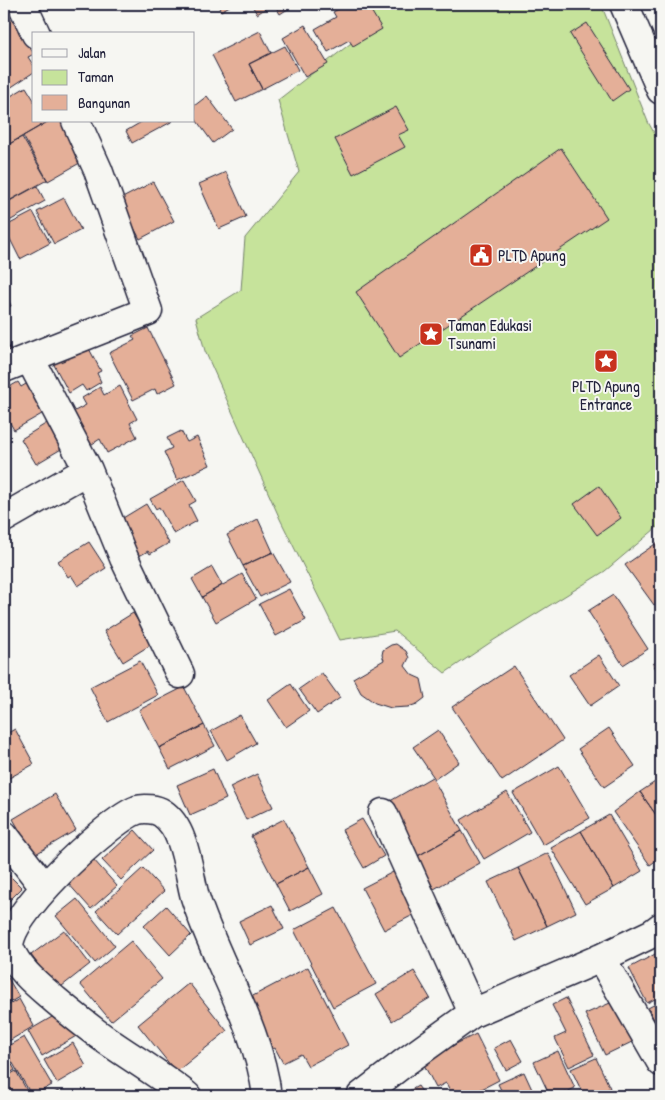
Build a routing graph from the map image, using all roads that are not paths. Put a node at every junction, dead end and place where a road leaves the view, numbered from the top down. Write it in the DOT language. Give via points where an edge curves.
graph roads {
  1 [pos="22,4"];
  2 [pos="624,4"];
  3 [pos="35,32"];
  4 [pos="661,90"];
  5 [pos="76,122"];
  6 [pos="30,358"];
  7 [pos="4,368"];
  8 [pos="88,470"];
  9 [pos="4,518"];
  10 [pos="180,674"];
  11 [pos="383,813"];
  12 [pos="4,835"];
  13 [pos="44,887"];
  14 [pos="661,927"];
  15 [pos="601,958"];
  16 [pos="473,1013"];
  17 [pos="661,1062"];
  18 [pos="187,1096"];
  19 [pos="267,1096"];
  20 [pos="361,1096"];
  1 -- 3 [label="street"];
  2 -- 4 [label="street"];
  5 -- 6 [label="street" via="98,170 148,311"];
  6 -- 7 [label="street"];
  6 -- 8 [label="street"];
  8 -- 9 [label="street"];
  8 -- 10 [label="street" via="124,558"];
  11 -- 16 [label="street"];
  12 -- 13 [label="street"];
  13 -- 18 [label="street" via="12,932 9,944 13,956 38,986 78,1019"];
  13 -- 19 [label="street" via="127,815 145,808 162,813 181,838 195,895 253,1042 265,1078"];
  14 -- 15 [label="street"];
  15 -- 16 [label="street"];
  15 -- 17 [label="street"];
  16 -- 20 [label="street"];
}
